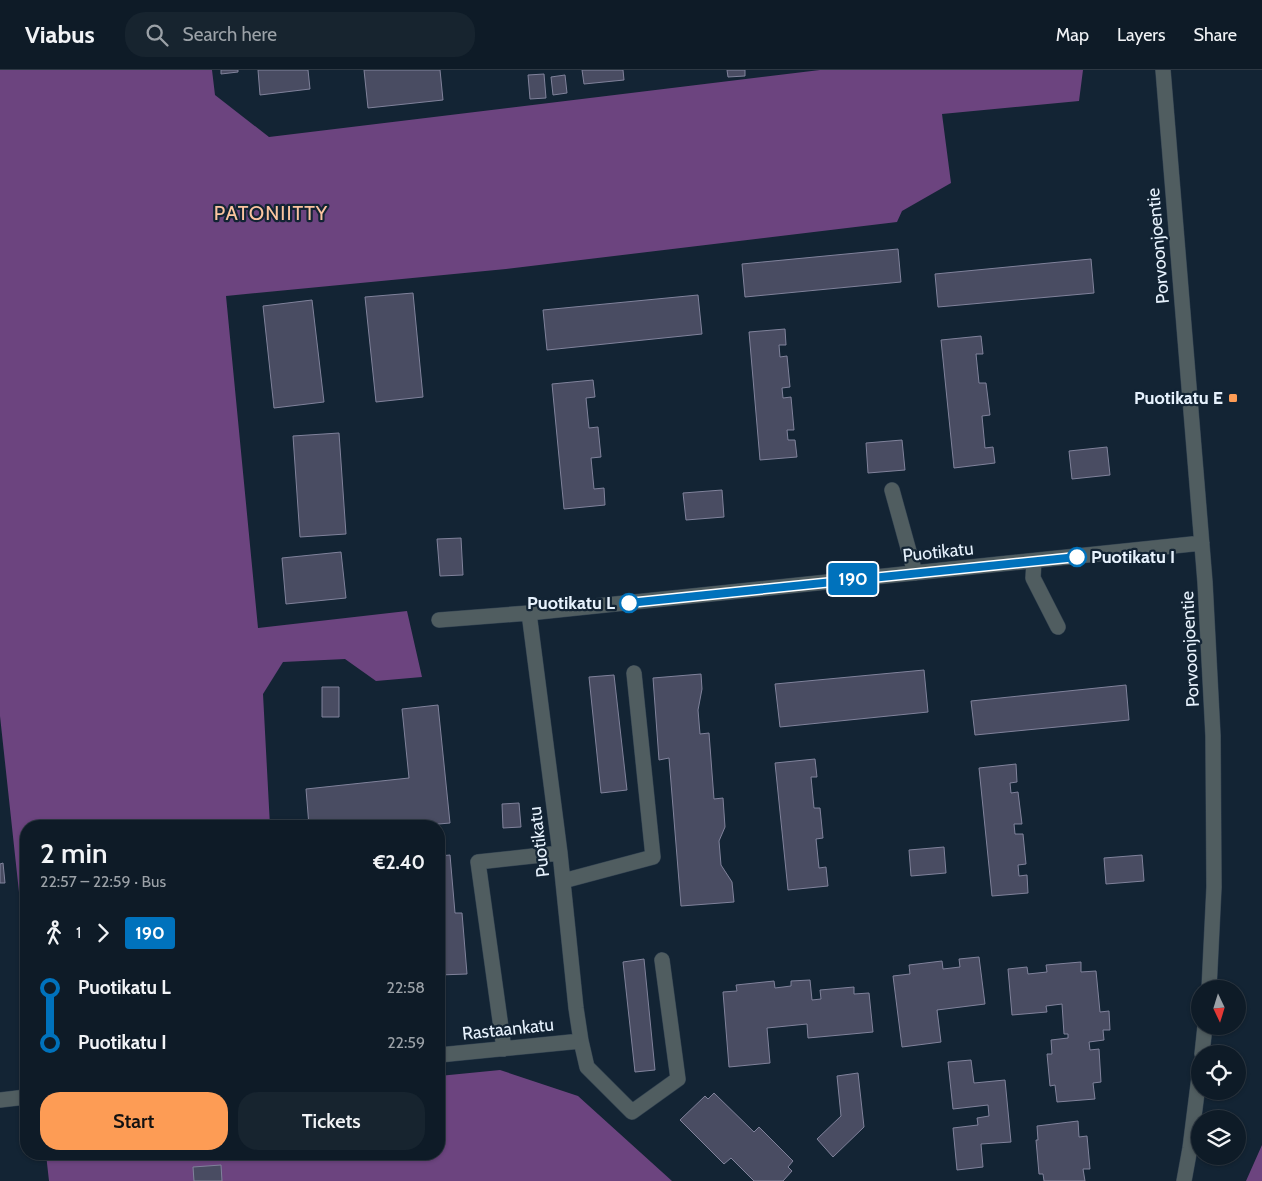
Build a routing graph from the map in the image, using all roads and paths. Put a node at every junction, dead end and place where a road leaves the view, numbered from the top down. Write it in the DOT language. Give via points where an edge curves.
graph roads {
  1 [pos="1163,70"];
  2 [pos="892,490"];
  3 [pos="1202,543"];
  4 [pos="1034,561"];
  5 [pos="914,573"];
  6 [pos="529,613"];
  7 [pos="439,620"];
  8 [pos="1058,627"];
  9 [pos="634,673"];
  10 [pos="560,853"];
  11 [pos="563,881"];
  12 [pos="662,960"];
  13 [pos="1209,980"];
  14 [pos="581,1041"];
  15 [pos="504,1049"];
  16 [pos="445,1054"];
  17 [pos="20,1098"];
  18 [pos="0,1100"];
  19 [pos="1196,1100"];
  20 [pos="1184,1181"];
  1 -- 3 [label="street, Porvoonjoentie"];
  2 -- 5 [label="street"];
  3 -- 4 [label="street, Puotikatu"];
  3 -- 13 [label="street, Porvoonjoentie" via="1213,736 1214,887"];
  4 -- 5 [label="street, Puotikatu"];
  4 -- 8 [label="street" via="1034,578"];
  5 -- 6 [label="street, Puotikatu"];
  6 -- 7 [label="street, Puotikatu"];
  6 -- 10 [label="street, Puotikatu"];
  9 -- 11 [label="street" via="653,858"];
  10 -- 11 [label="street, Puotikatu"];
  10 -- 15 [label="street" via="478,862"];
  11 -- 14 [label="street, Puotikatu"];
  12 -- 14 [label="street, Puotikatu" via="678,1079 632,1112 587,1067"];
  14 -- 15 [label="street, Rastaankatu"];
  15 -- 16 [label="street, Rastaankatu"];
  17 -- 18 [label="street"];
  19 -- 20 [label="street"];
}
